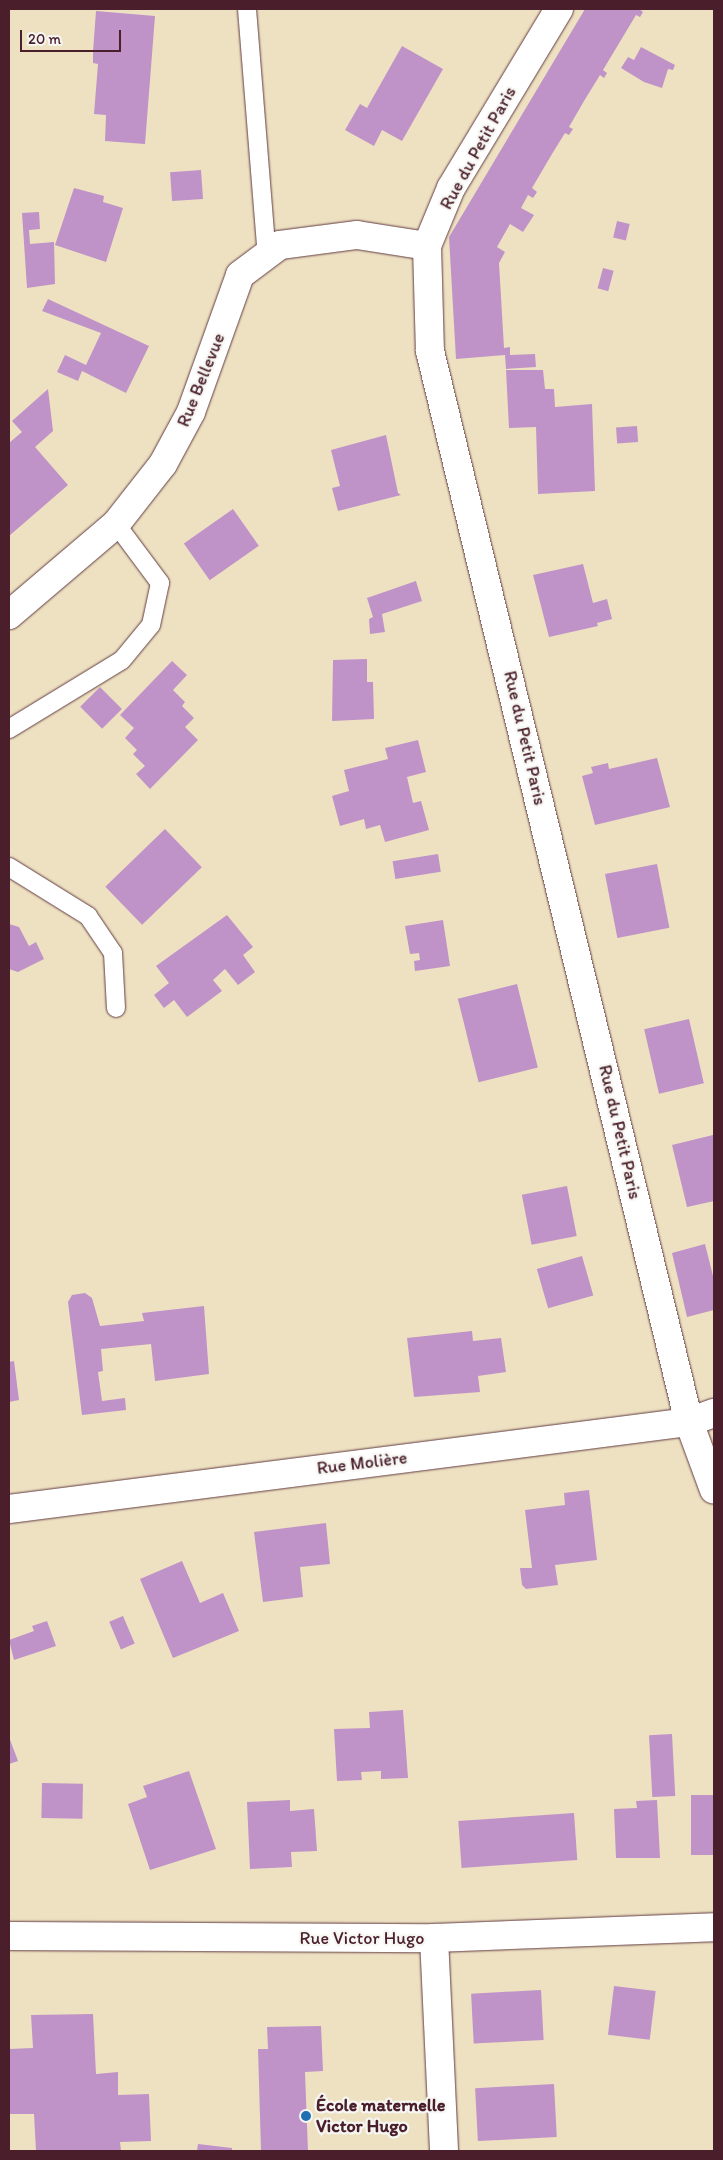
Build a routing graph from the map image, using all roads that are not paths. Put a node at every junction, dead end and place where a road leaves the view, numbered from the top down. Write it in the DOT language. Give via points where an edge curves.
graph roads {
  1 [pos="247,9"];
  2 [pos="559,9"];
  3 [pos="426,246"];
  4 [pos="267,256"];
  5 [pos="116,524"];
  6 [pos="9,615"];
  7 [pos="9,729"];
  8 [pos="9,867"];
  9 [pos="116,1008"];
  10 [pos="714,1413"];
  11 [pos="689,1422"];
  12 [pos="714,1490"];
  13 [pos="9,1509"];
  14 [pos="714,1927"];
  15 [pos="9,1936"];
  16 [pos="434,1938"];
  17 [pos="444,2151"];
  1 -- 4 [label="lane"];
  2 -- 3 [label="street, Rue du Petit Paris" via="451,188"];
  3 -- 4 [label="street, Rue Bellevue" via="357,235 280,245"];
  3 -- 11 [label="street, Rue du Petit Paris" via="430,351"];
  4 -- 5 [label="street, Rue Bellevue" via="240,275 191,412 163,464"];
  5 -- 6 [label="street, Rue Bellevue"];
  5 -- 7 [label="lane" via="160,583 151,625 122,660"];
  8 -- 9 [label="lane" via="88,916 113,953"];
  10 -- 11 [label="street, Rue Molière"];
  11 -- 12 [label="street, Rue du Petit Paris"];
  11 -- 13 [label="street, Rue Molière"];
  14 -- 16 [label="street, Rue Victor Hugo"];
  15 -- 16 [label="street, Rue Victor Hugo"];
  16 -- 17 [label="street"];
}
